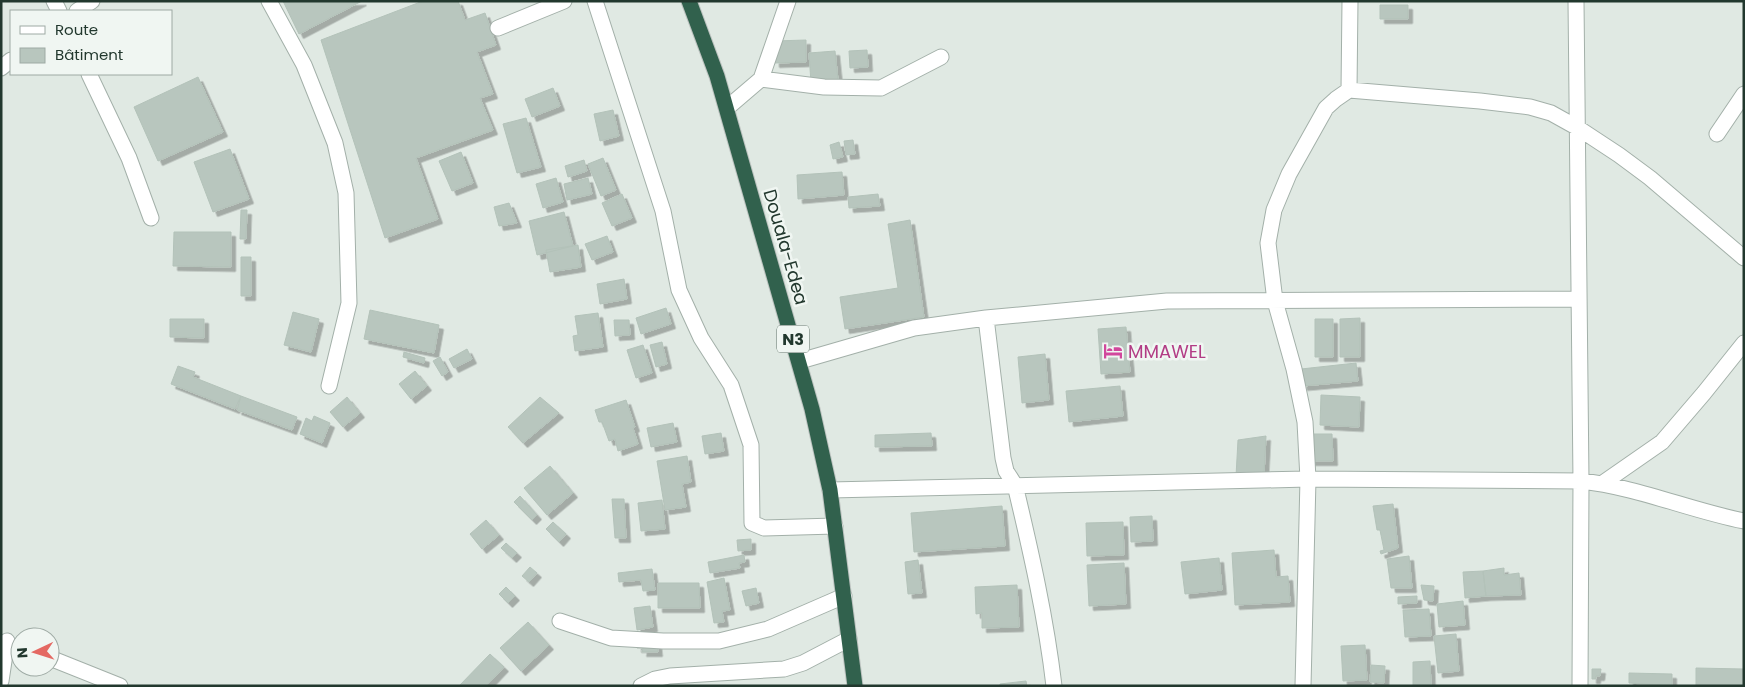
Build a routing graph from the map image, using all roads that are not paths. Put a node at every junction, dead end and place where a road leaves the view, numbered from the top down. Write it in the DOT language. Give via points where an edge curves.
graph roads {
  1 [pos="92,1"];
  2 [pos="270,1"];
  3 [pos="564,1"];
  4 [pos="594,1"];
  5 [pos="689,1"];
  6 [pos="788,1"];
  7 [pos="1350,1"];
  8 [pos="1576,1"];
  9 [pos="78,10"];
  10 [pos="498,28"];
  11 [pos="941,57"];
  12 [pos="89,75"];
  13 [pos="761,79"];
  14 [pos="1349,90"];
  15 [pos="1744,94"];
  16 [pos="727,108"];
  17 [pos="1578,128"];
  18 [pos="1716,134"];
  19 [pos="151,218"];
  20 [pos="1744,258"];
  21 [pos="1579,299"];
  22 [pos="1275,301"];
  23 [pos="986,318"];
  24 [pos="1744,343"];
  25 [pos="800,361"];
  26 [pos="329,386"];
  27 [pos="1308,479"];
  28 [pos="1581,481"];
  29 [pos="1603,483"];
  30 [pos="1015,485"];
  31 [pos="830,490"];
  32 [pos="1744,521"];
  33 [pos="835,526"];
  34 [pos="844,596"];
  35 [pos="560,621"];
  36 [pos="849,639"];
  37 [pos="9,642"];
  38 [pos="60,662"];
  39 [pos="1,680"];
  40 [pos="120,686"];
  41 [pos="641,686"];
  42 [pos="855,686"];
  43 [pos="1054,686"];
  44 [pos="1303,686"];
  45 [pos="1580,686"];
  1 -- 9 [label="street"];
  2 -- 26 [label="street" via="307,73 334,143 346,193 349,303"];
  3 -- 10 [label="street"];
  4 -- 33 [label="street" via="663,211 680,290 701,338 731,384 751,445 752,523 764,528"];
  5 -- 16 [label="highway, Douala-Edea / N3"];
  6 -- 13 [label="street"];
  7 -- 14 [label="street"];
  8 -- 17 [label="street"];
  11 -- 13 [label="street" via="881,88 824,87"];
  12 -- 19 [label="street" via="129,158"];
  13 -- 16 [label="street"];
  14 -- 17 [label="street" via="1530,107 1551,113"];
  14 -- 22 [label="street" via="1326,108 1289,174 1274,210 1268,243"];
  15 -- 18 [label="street"];
  16 -- 25 [label="highway, Douala-Edea / N3"];
  17 -- 20 [label="street" via="1650,178"];
  17 -- 21 [label="street"];
  21 -- 22 [label="street"];
  21 -- 28 [label="street"];
  22 -- 23 [label="street" via="1167,301"];
  22 -- 27 [label="street" via="1305,422"];
  23 -- 25 [label="street" via="914,328"];
  23 -- 30 [label="street" via="1003,458 1006,471"];
  24 -- 29 [label="street" via="1662,442"];
  25 -- 31 [label="highway, Douala-Edea / N3"];
  27 -- 28 [label="street"];
  27 -- 30 [label="street"];
  27 -- 44 [label="street"];
  28 -- 29 [label="street"];
  28 -- 45 [label="street"];
  29 -- 32 [label="street"];
  30 -- 31 [label="street"];
  30 -- 43 [label="street" via="1038,582"];
  31 -- 33 [label="highway, Douala-Edea / N3"];
  33 -- 34 [label="highway, Douala-Edea / N3"];
  34 -- 35 [label="street" via="768,629 719,641 611,638"];
  34 -- 36 [label="highway, Douala-Edea / N3"];
  36 -- 41 [label="street" via="784,669 670,676"];
  36 -- 42 [label="highway, Douala-Edea / N3"];
  37 -- 39 [label="street"];
  38 -- 40 [label="street"];
}
